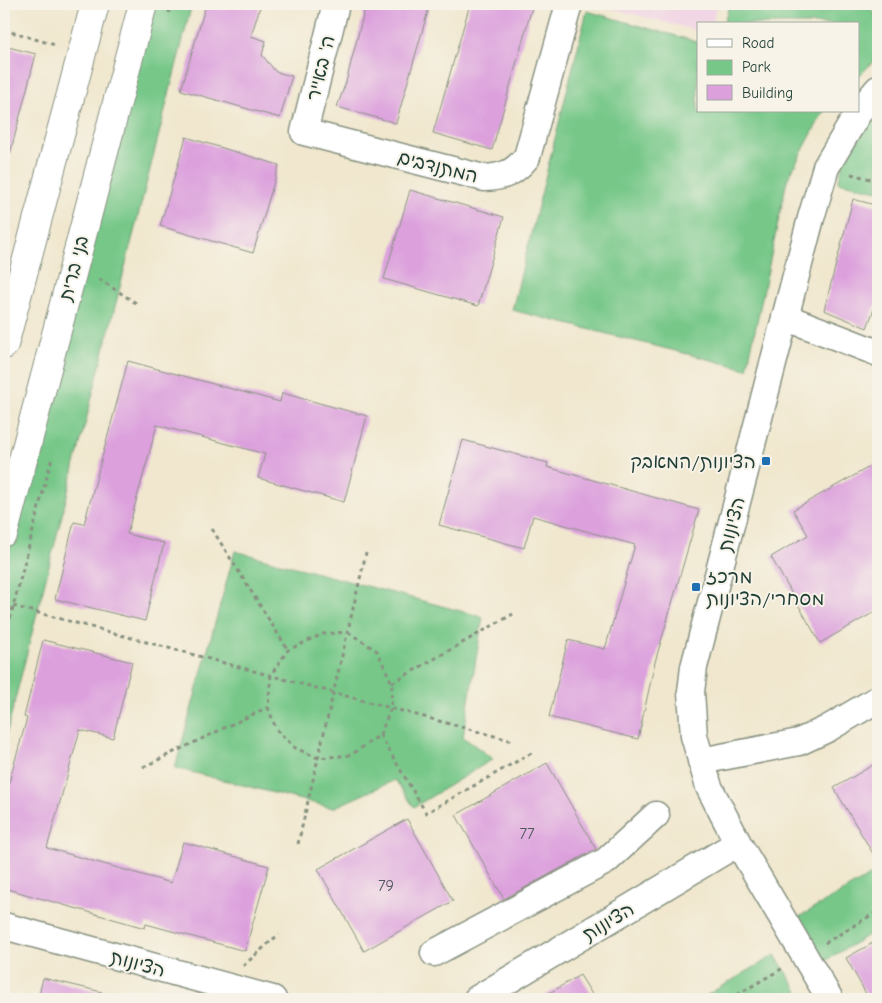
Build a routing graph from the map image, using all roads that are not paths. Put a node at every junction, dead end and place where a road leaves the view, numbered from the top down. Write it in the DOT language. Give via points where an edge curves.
graph roads {
  1 [pos="95,4"];
  2 [pos="143,4"];
  3 [pos="336,4"];
  4 [pos="569,4"];
  5 [pos="878,89"];
  6 [pos="860,110"];
  7 [pos="859,112"];
  8 [pos="304,132"];
  9 [pos="785,317"];
  10 [pos="4,345"];
  11 [pos="878,353"];
  12 [pos="4,532"];
  13 [pos="878,700"];
  14 [pos="701,762"];
  15 [pos="656,815"];
  16 [pos="738,844"];
  17 [pos="4,926"];
  18 [pos="434,953"];
  19 [pos="273,999"];
  20 [pos="477,999"];
  21 [pos="830,999"];
  1 -- 10 [label="main road"];
  2 -- 12 [label="main road, בני ברית"];
  3 -- 8 [label="street, ה' באייר"];
  4 -- 8 [label="street, המתנדבים" via="527,157 518,169 504,176 484,178"];
  5 -- 6 [label="street, הציונות"];
  7 -- 9 [label="street, הציונות" via="826,167"];
  9 -- 11 [label="street"];
  9 -- 14 [label="street, הציונות" via="694,667 692,715"];
  13 -- 14 [label="street" via="799,742"];
  14 -- 16 [label="street, הציונות" via="709,787"];
  15 -- 18 [label="street" via="606,861"];
  16 -- 20 [label="street, הציונות"];
  16 -- 21 [label="street, הציונות"];
  17 -- 19 [label="street, הציונות"];
}
